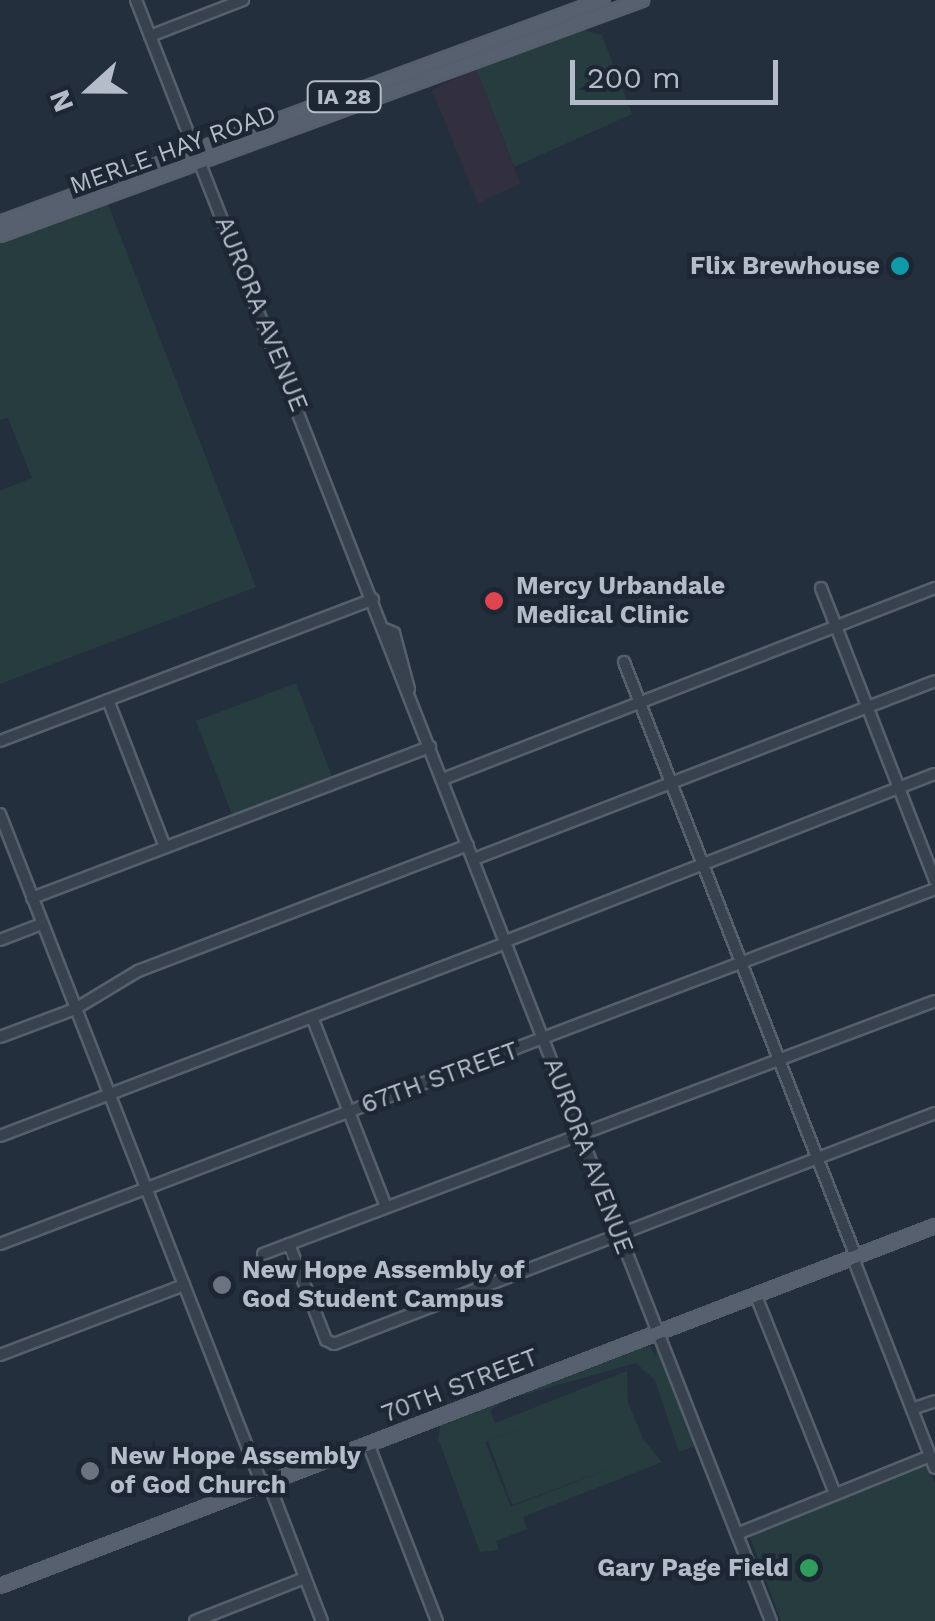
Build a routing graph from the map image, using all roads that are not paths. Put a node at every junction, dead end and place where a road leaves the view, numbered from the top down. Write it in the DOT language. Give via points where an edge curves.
graph roads {
  1 [pos="136,0"];
  2 [pos="243,0"];
  3 [pos="642,0"];
  4 [pos="597,5"];
  5 [pos="150,36"];
  6 [pos="200,158"];
  7 [pos="0,223"];
  8 [pos="0,235"];
  9 [pos="821,588"];
  10 [pos="935,588"];
  11 [pos="373,598"];
  12 [pos="836,626"];
  13 [pos="624,662"];
  14 [pos="935,681"];
  15 [pos="108,700"];
  16 [pos="639,702"];
  17 [pos="867,707"];
  18 [pos="0,740"];
  19 [pos="430,747"];
  20 [pos="935,774"];
  21 [pos="443,779"];
  22 [pos="671,783"];
  23 [pos="899,788"];
  24 [pos="0,814"];
  25 [pos="5,842"];
  26 [pos="468,845"];
  27 [pos="165,848"];
  28 [pos="474,859"];
  29 [pos="702,864"];
  30 [pos="935,881"];
  31 [pos="935,889"];
  32 [pos="32,898"];
  33 [pos="42,924"];
  34 [pos="0,940"];
  35 [pos="506,942"];
  36 [pos="741,964"];
  37 [pos="935,1001"];
  38 [pos="75,1009"];
  39 [pos="312,1017"];
  40 [pos="0,1037"];
  41 [pos="544,1040"];
  42 [pos="779,1061"];
  43 [pos="109,1094"];
  44 [pos="349,1111"];
  45 [pos="935,1113"];
  46 [pos="0,1136"];
  47 [pos="581,1137"];
  48 [pos="817,1158"];
  49 [pos="147,1188"];
  50 [pos="386,1207"];
  51 [pos="935,1226"];
  52 [pos="619,1235"];
  53 [pos="0,1244"];
  54 [pos="288,1244"];
  55 [pos="263,1254"];
  56 [pos="855,1257"];
  57 [pos="184,1284"];
  58 [pos="756,1296"];
  59 [pos="657,1334"];
  60 [pos="0,1355"];
  61 [pos="935,1400"];
  62 [pos="912,1409"];
  63 [pos="370,1446"];
  64 [pos="933,1462"];
  65 [pos="266,1486"];
  66 [pos="835,1494"];
  67 [pos="737,1534"];
  68 [pos="305,1578"];
  69 [pos="0,1586"];
  70 [pos="194,1621"];
  71 [pos="322,1621"];
  72 [pos="437,1621"];
  73 [pos="772,1621"];
  1 -- 5 [label="street, AURORA AVENUE"];
  2 -- 5 [label="street"];
  3 -- 4 [label="main road, MERLE HAY ROAD / IA 28"];
  4 -- 6 [label="main road, MERLE HAY ROAD / IA 28"];
  5 -- 6 [label="street, AURORA AVENUE"];
  6 -- 7 [label="main road, MERLE HAY ROAD / IA 28"];
  6 -- 8 [label="main road, MERLE HAY ROAD / IA 28"];
  6 -- 11 [label="street, AURORA AVENUE"];
  9 -- 12 [label="street"];
  10 -- 12 [label="street"];
  11 -- 15 [label="street"];
  11 -- 19 [label="street, AURORA AVENUE" via="385,629 394,633"];
  12 -- 16 [label="street"];
  12 -- 17 [label="street"];
  13 -- 16 [label="street"];
  14 -- 17 [label="street"];
  15 -- 18 [label="street"];
  15 -- 27 [label="street"];
  16 -- 21 [label="street"];
  16 -- 22 [label="street"];
  17 -- 22 [label="street"];
  17 -- 23 [label="street"];
  19 -- 21 [label="street, AURORA AVENUE"];
  19 -- 27 [label="street"];
  20 -- 23 [label="street"];
  21 -- 26 [label="street, AURORA AVENUE"];
  22 -- 28 [label="street"];
  22 -- 29 [label="street"];
  23 -- 29 [label="street"];
  23 -- 30 [label="street"];
  24 -- 25 [label="street"];
  25 -- 32 [label="street"];
  26 -- 28 [label="street, AURORA AVENUE"];
  26 -- 38 [label="street" via="138,971"];
  27 -- 32 [label="street"];
  28 -- 35 [label="street, AURORA AVENUE"];
  29 -- 35 [label="street"];
  29 -- 36 [label="street"];
  31 -- 36 [label="street, 67TH STREET"];
  32 -- 33 [label="street"];
  33 -- 34 [label="street"];
  33 -- 38 [label="street"];
  35 -- 39 [label="street"];
  35 -- 41 [label="street, AURORA AVENUE"];
  36 -- 41 [label="street, 67TH STREET"];
  36 -- 42 [label="street"];
  37 -- 42 [label="street"];
  38 -- 40 [label="street"];
  38 -- 43 [label="street"];
  39 -- 43 [label="street"];
  39 -- 44 [label="street"];
  41 -- 44 [label="street, 67TH STREET"];
  41 -- 47 [label="street, AURORA AVENUE"];
  42 -- 47 [label="street"];
  42 -- 48 [label="street"];
  43 -- 46 [label="street"];
  43 -- 49 [label="street"];
  44 -- 49 [label="street, 67TH STREET"];
  44 -- 50 [label="street"];
  45 -- 48 [label="street"];
  47 -- 50 [label="street"];
  47 -- 52 [label="street, AURORA AVENUE"];
  48 -- 52 [label="street"];
  48 -- 56 [label="street"];
  49 -- 53 [label="street, 67TH STREET"];
  49 -- 57 [label="street"];
  50 -- 54 [label="street"];
  51 -- 56 [label="main road, 70TH STREET"];
  52 -- 54 [label="street" via="336,1343 326,1340"];
  52 -- 59 [label="street, AURORA AVENUE"];
  54 -- 55 [label="street"];
  56 -- 58 [label="main road, 70TH STREET"];
  56 -- 62 [label="street"];
  57 -- 60 [label="street"];
  57 -- 65 [label="street"];
  58 -- 59 [label="main road, 70TH STREET"];
  58 -- 66 [label="street"];
  59 -- 63 [label="main road, 70TH STREET"];
  59 -- 67 [label="street, AURORA AVENUE"];
  61 -- 62 [label="street"];
  62 -- 64 [label="street"];
  63 -- 65 [label="main road, 70TH STREET"];
  63 -- 72 [label="street"];
  64 -- 66 [label="street"];
  65 -- 68 [label="street"];
  65 -- 69 [label="main road, 70TH STREET"];
  66 -- 67 [label="street"];
  67 -- 73 [label="street, AURORA AVENUE"];
  68 -- 70 [label="street"];
  68 -- 71 [label="street"];
}
